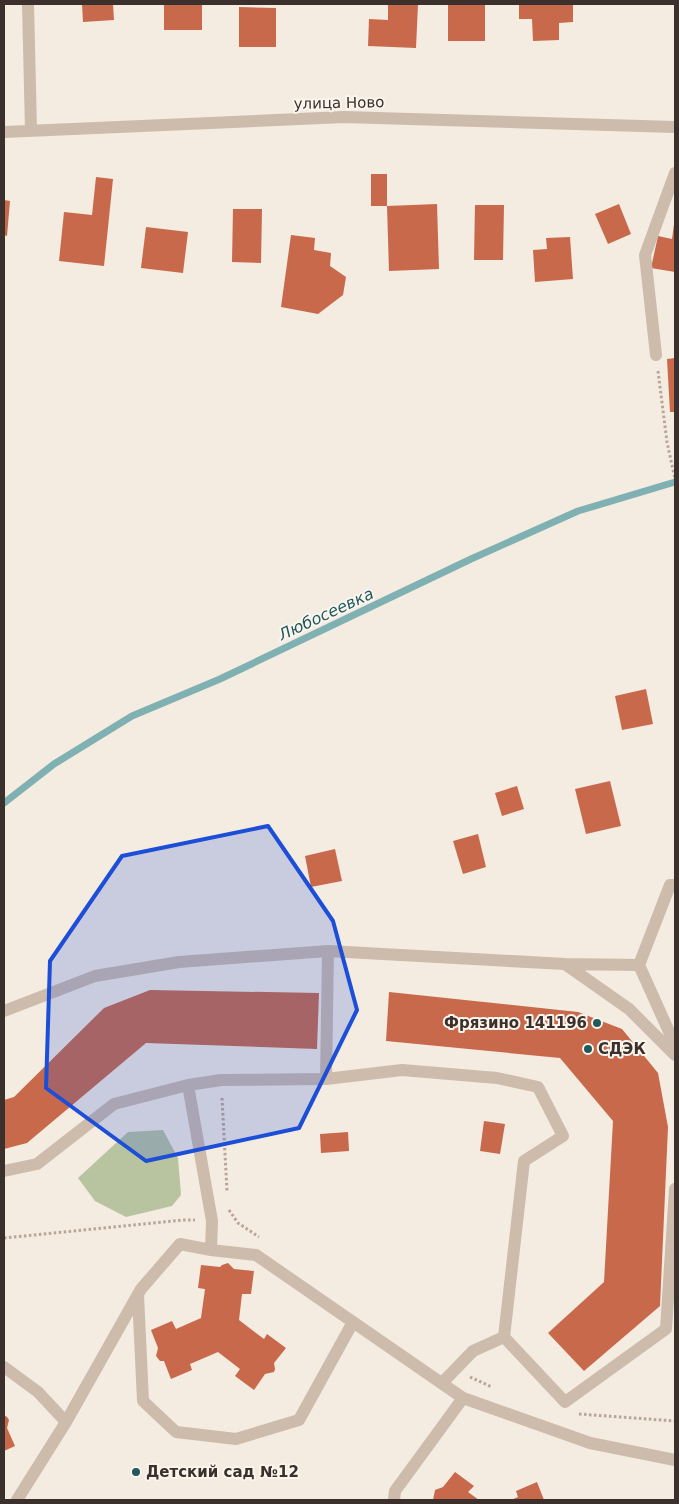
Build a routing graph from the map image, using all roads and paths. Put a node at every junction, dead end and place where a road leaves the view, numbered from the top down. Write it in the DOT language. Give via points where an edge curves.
graph roads {
  1 [pos="28,4"];
  2 [pos="675,127"];
  3 [pos="31,130"];
  4 [pos="4,132"];
  5 [pos="675,174"];
  6 [pos="656,355"];
  7 [pos="675,479"];
  8 [pos="675,885"];
  9 [pos="328,951"];
  10 [pos="565,964"];
  11 [pos="640,965"];
  12 [pos="4,1011"];
  13 [pos="675,1045"];
  14 [pos="675,1055"];
  15 [pos="326,1079"];
  16 [pos="221,1080"];
  17 [pos="188,1085"];
  18 [pos="4,1171"];
  19 [pos="675,1189"];
  20 [pos="227,1197"];
  21 [pos="228,1207"];
  22 [pos="182,1220"];
  23 [pos="4,1238"];
  24 [pos="265,1241"];
  25 [pos="211,1250"];
  26 [pos="138,1295"];
  27 [pos="353,1322"];
  28 [pos="504,1338"];
  29 [pos="4,1367"];
  30 [pos="454,1369"];
  31 [pos="442,1383"];
  32 [pos="498,1389"];
  33 [pos="463,1398"];
  34 [pos="571,1414"];
  35 [pos="675,1421"];
  36 [pos="66,1422"];
  37 [pos="675,1460"];
  38 [pos="17,1500"];
  39 [pos="394,1500"];
  1 -- 3 [label="street"];
  2 -- 3 [label="street, улица Ново" via="344,117"];
  3 -- 4 [label="street, улица Ново"];
  5 -- 6 [label="street" via="645,255"];
  6 -- 7 [label="path"];
  8 -- 11 [label="street" via="670,885"];
  9 -- 10 [label="street"];
  9 -- 12 [label="street" via="179,962 95,976"];
  9 -- 15 [label="street"];
  10 -- 11 [label="street"];
  10 -- 14 [label="street" via="628,1009"];
  11 -- 13 [label="street"];
  15 -- 16 [label="street"];
  15 -- 28 [label="street" via="402,1070 497,1078 538,1086 563,1136 524,1161"];
  16 -- 17 [label="street"];
  16 -- 20 [label="path"];
  17 -- 18 [label="street" via="114,1104 37,1164"];
  17 -- 25 [label="street" via="212,1221"];
  19 -- 28 [label="street" via="666,1329 565,1402"];
  21 -- 24 [label="path" via="238,1223"];
  22 -- 23 [label="path"];
  25 -- 26 [label="street" via="180,1244"];
  25 -- 27 [label="street" via="256,1255"];
  26 -- 27 [label="street" via="143,1401 176,1432 236,1439 298,1420"];
  26 -- 36 [label="street"];
  27 -- 31 [label="street"];
  28 -- 30 [label="street" via="473,1351"];
  29 -- 36 [label="street" via="38,1392"];
  30 -- 31 [label="street"];
  30 -- 32 [label="path"];
  31 -- 33 [label="street"];
  33 -- 37 [label="street" via="590,1443"];
  33 -- 39 [label="street" via="395,1491"];
  34 -- 35 [label="path"];
  36 -- 38 [label="street"];
}
